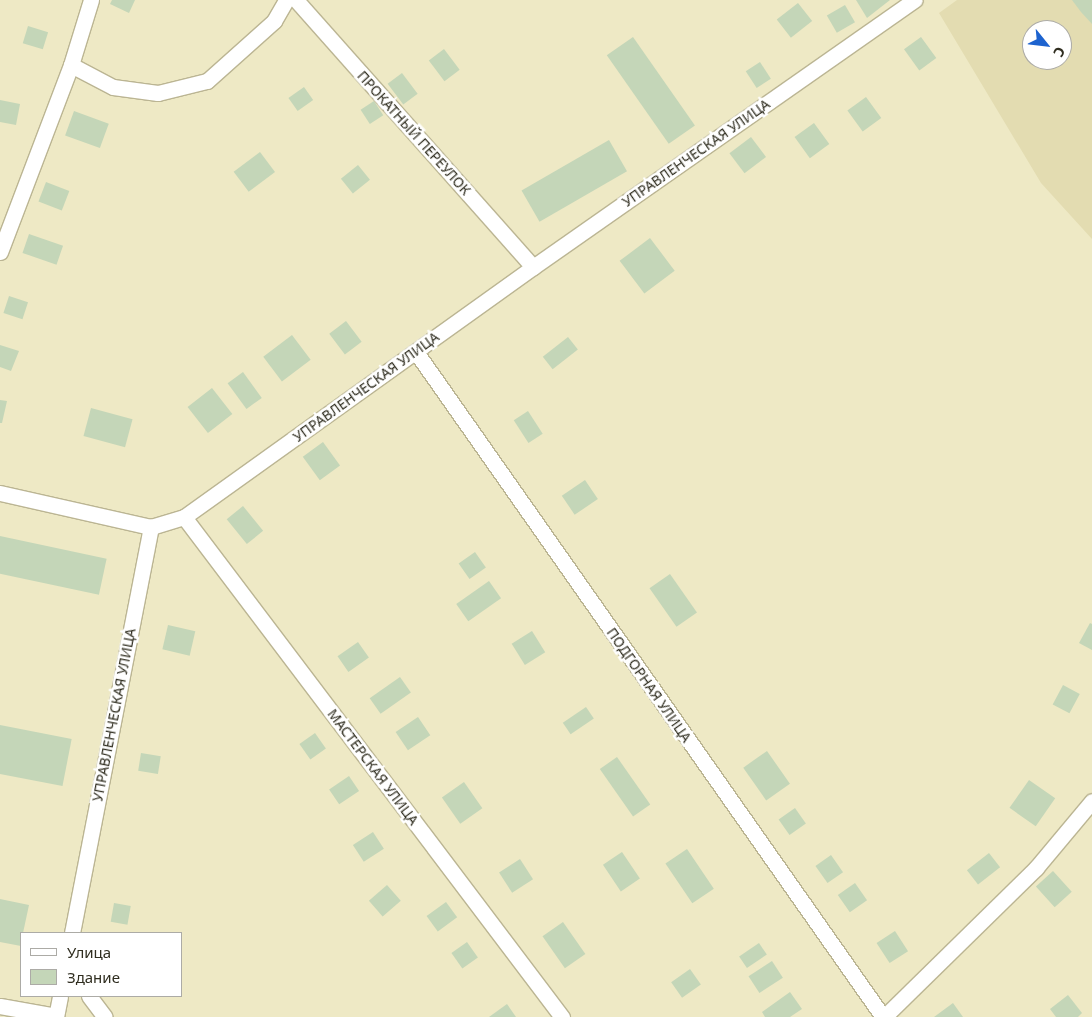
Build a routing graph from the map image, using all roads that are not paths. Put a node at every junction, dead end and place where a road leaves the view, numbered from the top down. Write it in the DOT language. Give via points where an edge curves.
graph roads {
  1 [pos="91,0"];
  2 [pos="286,0"];
  3 [pos="296,0"];
  4 [pos="915,0"];
  5 [pos="71,65"];
  6 [pos="5,226"];
  7 [pos="0,252"];
  8 [pos="533,267"];
  9 [pos="416,352"];
  10 [pos="0,493"];
  11 [pos="184,517"];
  12 [pos="151,526"];
  13 [pos="1092,801"];
  14 [pos="72,932"];
  15 [pos="60,997"];
  16 [pos="90,997"];
  17 [pos="0,1006"];
  18 [pos="56,1016"];
  19 [pos="105,1017"];
  20 [pos="562,1017"];
  21 [pos="884,1017"];
  1 -- 5 [label="street"];
  2 -- 5 [label="street" via="274,21 207,81 158,93 113,88"];
  3 -- 8 [label="street, ПРОКАТНЫЙ ПЕРЕУЛОК"];
  4 -- 8 [label="street, УПРАВЛЕНЧЕСКАЯ УЛИЦА"];
  5 -- 6 [label="street"];
  6 -- 7 [label="street"];
  8 -- 9 [label="street, УПРАВЛЕНЧЕСКАЯ УЛИЦА"];
  9 -- 11 [label="street, УПРАВЛЕНЧЕСКАЯ УЛИЦА"];
  9 -- 21 [label="street, ПОДГОРНАЯ УЛИЦА"];
  10 -- 12 [label="street"];
  11 -- 12 [label="street, УПРАВЛЕНЧЕСКАЯ УЛИЦА"];
  11 -- 20 [label="street, МАСТЕРСКАЯ УЛИЦА"];
  12 -- 14 [label="street, УПРАВЛЕНЧЕСКАЯ УЛИЦА"];
  13 -- 21 [label="street" via="1036,868"];
  15 -- 18 [label="street"];
  16 -- 19 [label="street"];
  17 -- 18 [label="street"];
}
